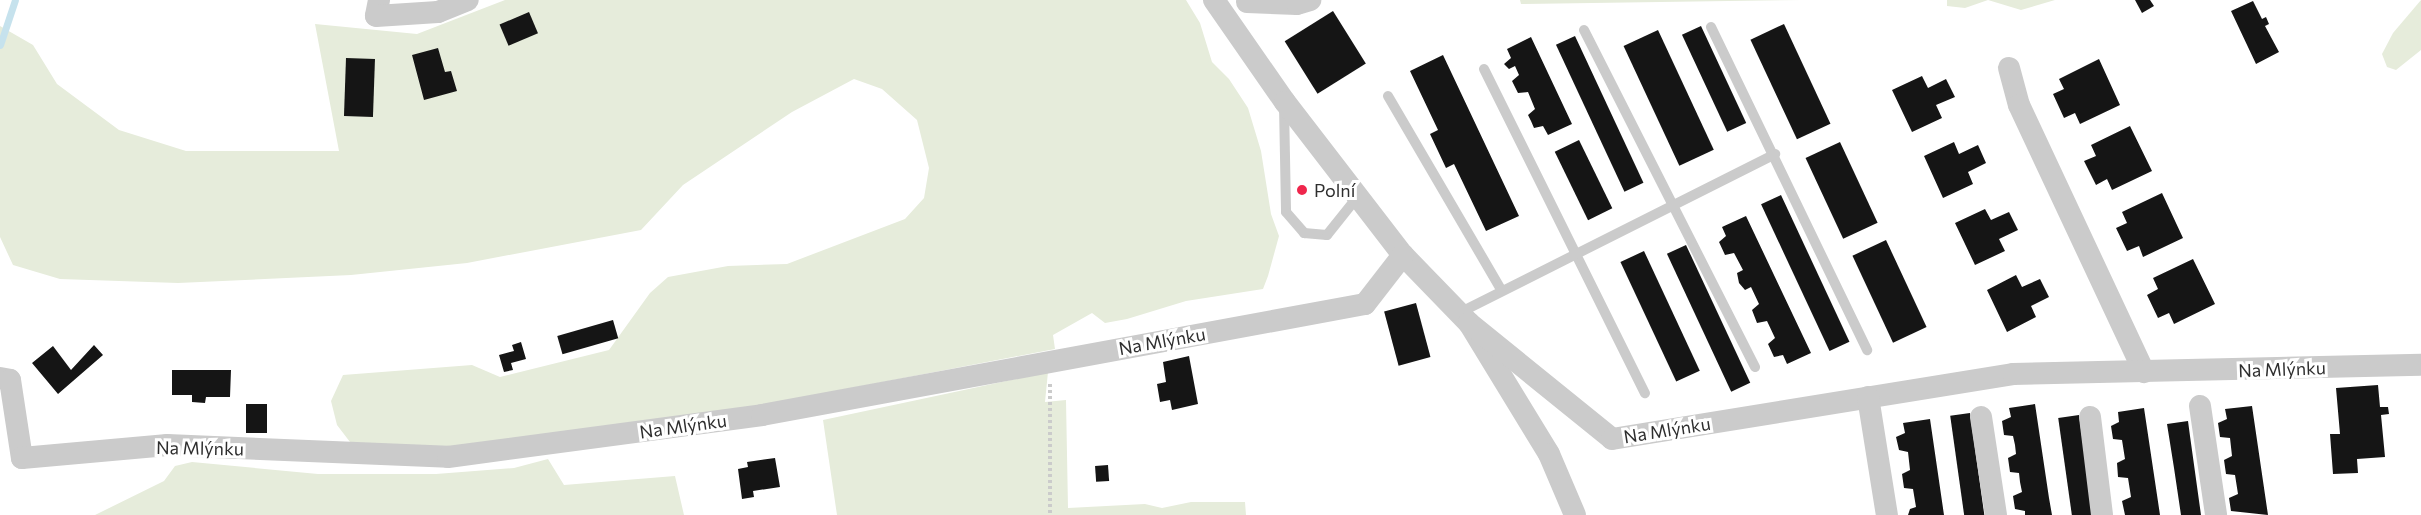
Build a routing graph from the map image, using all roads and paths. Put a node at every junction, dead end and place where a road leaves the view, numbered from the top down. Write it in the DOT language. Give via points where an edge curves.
graph roads {
  1 [pos="379,0"];
  2 [pos="468,0"];
  3 [pos="1214,0"];
  4 [pos="1310,0"];
  5 [pos="1247,1"];
  6 [pos="1229,19"];
  7 [pos="1712,27"];
  8 [pos="1584,30"];
  9 [pos="2009,68"];
  10 [pos="1484,69"];
  11 [pos="1388,96"];
  12 [pos="1285,102"];
  13 [pos="1775,154"];
  14 [pos="1359,195"];
  15 [pos="1672,206"];
  16 [pos="1579,253"];
  17 [pos="1403,255"];
  18 [pos="1501,289"];
  19 [pos="1464,318"];
  20 [pos="1867,350"];
  21 [pos="1050,362"];
  22 [pos="2421,365"];
  23 [pos="1755,367"];
  24 [pos="2144,372"];
  25 [pos="0,378"];
  26 [pos="1645,393"];
  27 [pos="1868,397"];
  28 [pos="2200,406"];
  29 [pos="1981,417"];
  30 [pos="2090,417"];
  31 [pos="1050,515"];
  32 [pos="1575,515"];
  33 [pos="1887,515"];
  34 [pos="1996,515"];
  35 [pos="2103,515"];
  36 [pos="2216,515"];
  1 -- 2 [label="street" via="376,16 438,12"];
  3 -- 6 [label="street"];
  4 -- 5 [label="street" via="1297,4"];
  5 -- 6 [label="street"];
  6 -- 12 [label="street"];
  7 -- 13 [label="lane"];
  8 -- 15 [label="lane"];
  9 -- 24 [label="street" via="2019,105"];
  10 -- 16 [label="lane"];
  11 -- 18 [label="lane"];
  12 -- 14 [label="street"];
  12 -- 14 [label="lane" via="1286,212 1304,233 1327,235"];
  13 -- 15 [label="lane"];
  13 -- 20 [label="lane"];
  14 -- 17 [label="street"];
  15 -- 16 [label="lane"];
  15 -- 23 [label="lane"];
  16 -- 18 [label="lane"];
  16 -- 26 [label="lane"];
  17 -- 19 [label="street"];
  17 -- 21 [label="street, Na Mlýnku" via="1365,304"];
  18 -- 19 [label="lane"];
  19 -- 27 [label="street, Na Mlýnku" via="1612,439"];
  19 -- 32 [label="street" via="1548,454"];
  21 -- 25 [label="street, Na Mlýnku" via="762,415 448,457 167,445 22,458 10,380"];
  21 -- 31 [label="path"];
  22 -- 24 [label="street, Na Mlýnku"];
  24 -- 27 [label="street, Na Mlýnku" via="2013,374"];
  27 -- 33 [label="street"];
  28 -- 36 [label="street"];
  29 -- 34 [label="street"];
  30 -- 35 [label="street"];
}
